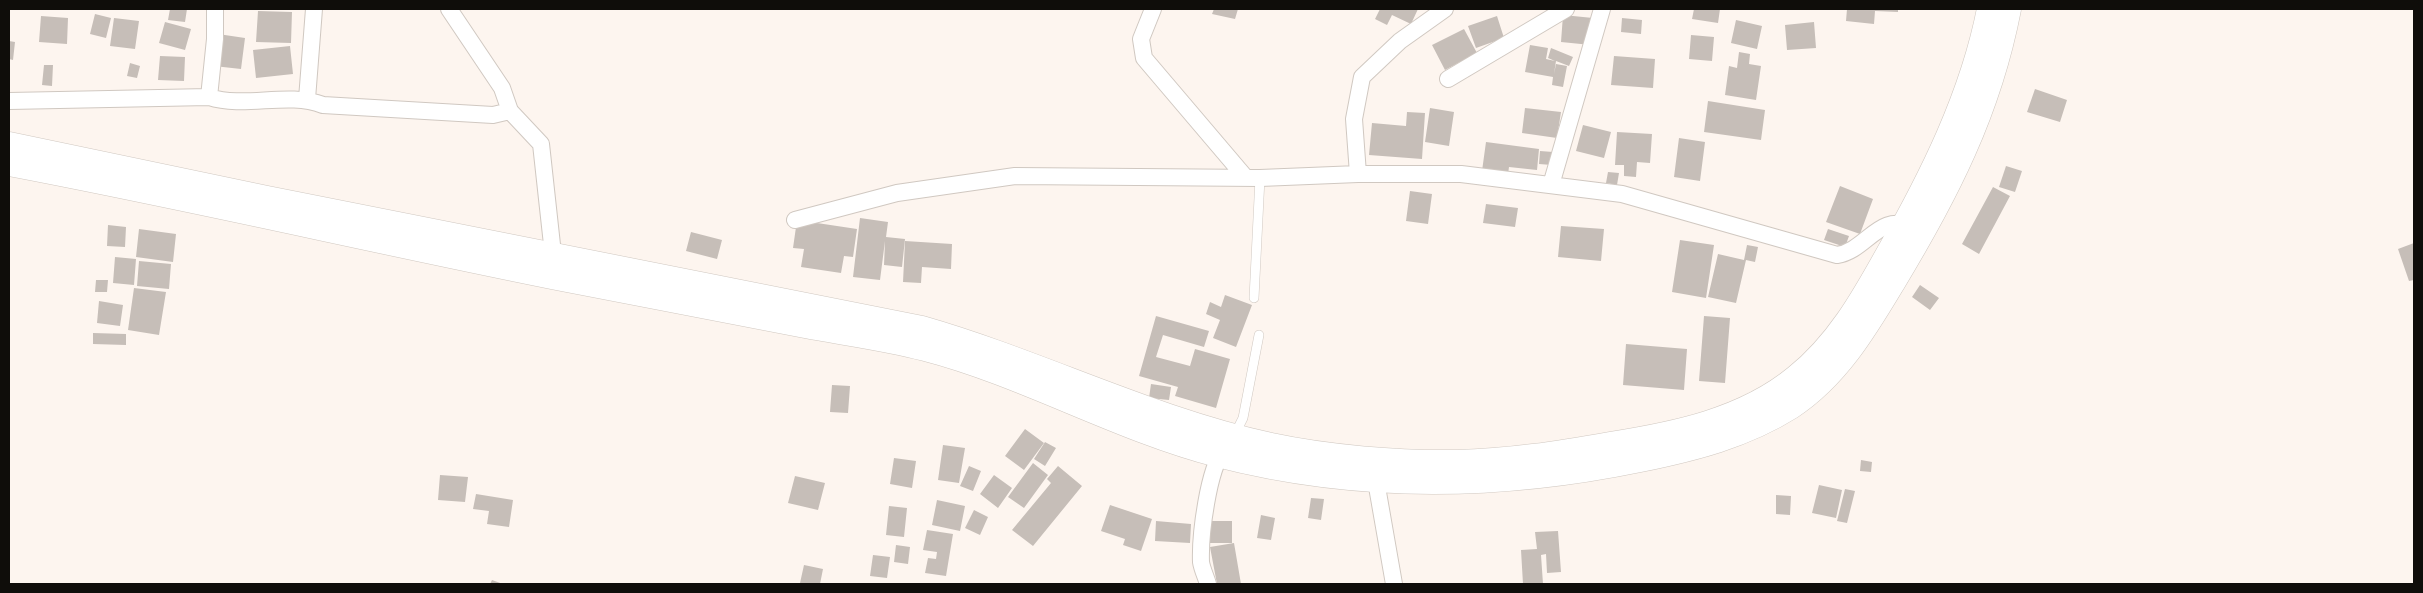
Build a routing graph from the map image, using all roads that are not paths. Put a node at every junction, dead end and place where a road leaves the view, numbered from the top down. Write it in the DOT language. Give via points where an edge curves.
graph roads {
  1 [pos="215,9"];
  2 [pos="314,9"];
  3 [pos="448,9"];
  4 [pos="1153,9"];
  5 [pos="1445,9"];
  6 [pos="1566,9"];
  7 [pos="1602,9"];
  8 [pos="1989,9"];
  9 [pos="2010,9"];
  10 [pos="1448,79"];
  11 [pos="209,98"];
  12 [pos="307,99"];
  13 [pos="9,101"];
  14 [pos="510,111"];
  15 [pos="9,144"];
  16 [pos="9,164"];
  17 [pos="1358,174"];
  18 [pos="1253,178"];
  19 [pos="1551,185"];
  20 [pos="795,220"];
  21 [pos="1914,229"];
  22 [pos="554,266"];
  23 [pos="1254,298"];
  24 [pos="1259,335"];
  25 [pos="1234,436"];
  26 [pos="1219,456"];
  27 [pos="1376,481"];
  28 [pos="1208,584"];
  29 [pos="1394,584"];
  1 -- 11 [label="street"];
  2 -- 12 [label="street"];
  3 -- 14 [label="street" via="502,88"];
  4 -- 18 [label="street" via="1141,39 1144,58"];
  5 -- 17 [label="street" via="1400,41 1362,77 1354,119"];
  6 -- 10 [label="street"];
  7 -- 19 [label="street"];
  8 -- 21 [label="main road" via="1968,85"];
  9 -- 21 [label="main road" via="2000,55 1959,163"];
  11 -- 12 [label="street" via="223,102"];
  11 -- 13 [label="street"];
  12 -- 14 [label="street" via="323,105 493,116"];
  14 -- 22 [label="street" via="541,144"];
  15 -- 22 [label="main road"];
  16 -- 22 [label="main road"];
  17 -- 18 [label="street"];
  17 -- 19 [label="street" via="1461,174"];
  18 -- 20 [label="street" via="1015,176 896,193"];
  18 -- 23 [label="lane"];
  19 -- 21 [label="street" via="1622,194 1837,255 1853,250 1893,223"];
  21 -- 25 [label="main road" via="1826,350 1795,378 1734,414 1685,430 1591,448 1455,462 1334,455"];
  21 -- 27 [label="main road" via="1870,323 1849,350 1821,383 1795,404 1758,425 1718,442 1667,455 1561,475 1494,482"];
  22 -- 25 [label="main road" via="922,328 981,345 1159,412"];
  22 -- 26 [label="main road" via="923,348"];
  24 -- 25 [label="lane" via="1243,418"];
  25 -- 26 [label="street"];
  26 -- 27 [label="main road" via="1311,474"];
  26 -- 28 [label="street" via="1202,528 1201,564"];
  27 -- 29 [label="street"];
}
